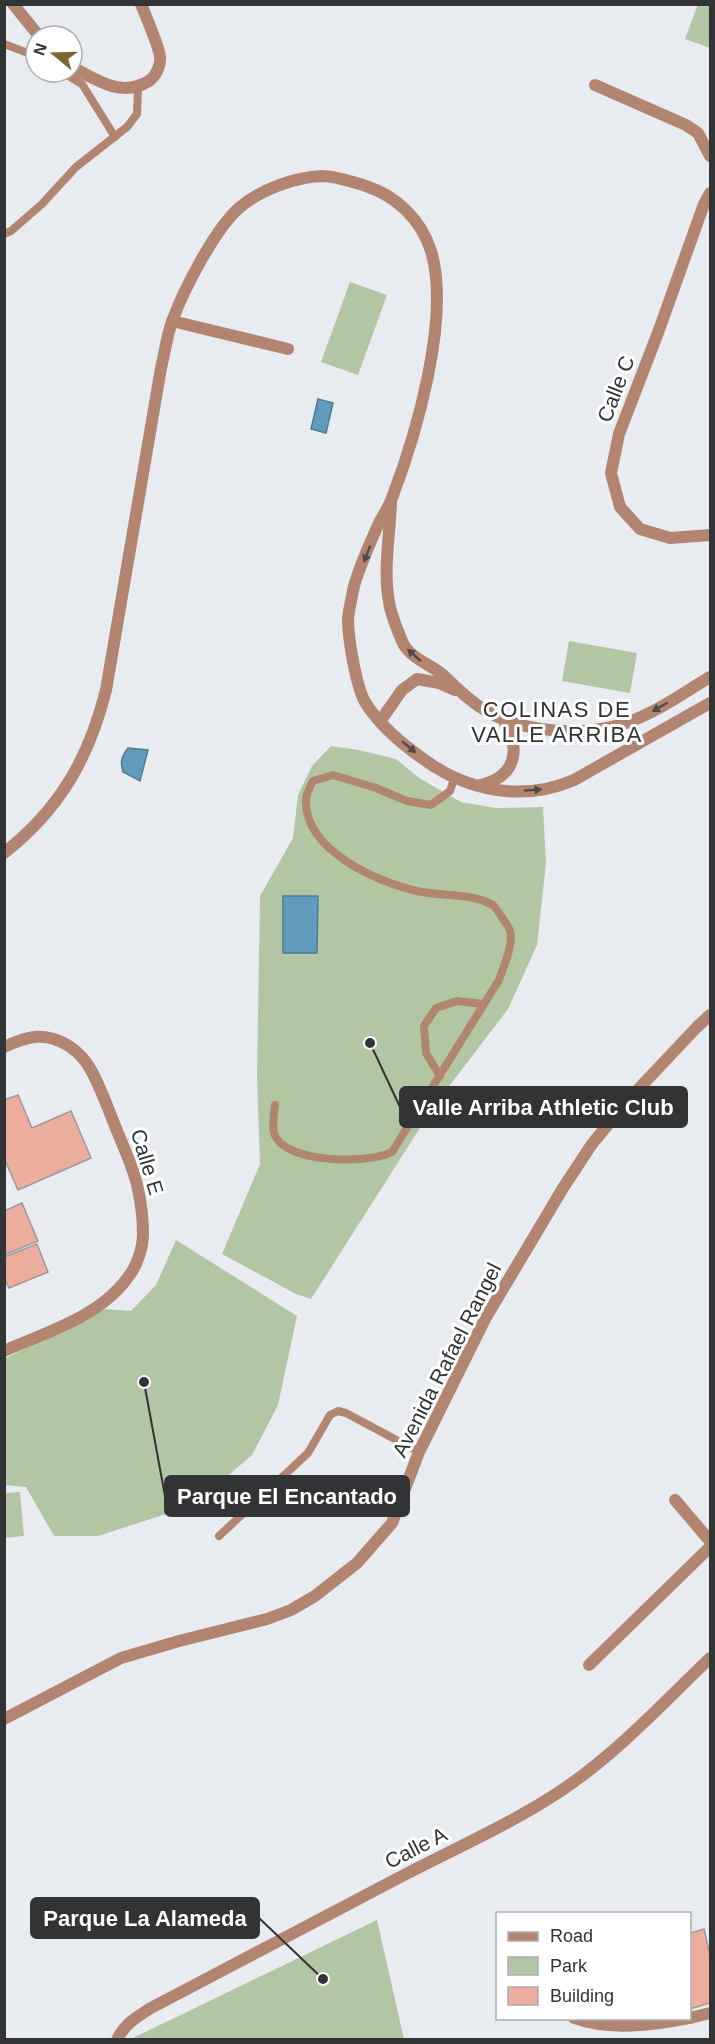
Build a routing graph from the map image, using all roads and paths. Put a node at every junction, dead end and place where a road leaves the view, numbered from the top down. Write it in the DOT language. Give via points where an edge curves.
graph roads {
  1 [pos="13,4"];
  2 [pos="141,4"];
  3 [pos="29,24"];
  4 [pos="4,44"];
  5 [pos="24,52"];
  6 [pos="84,73"];
  7 [pos="82,84"];
  8 [pos="595,85"];
  9 [pos="138,87"];
  10 [pos="114,137"];
  11 [pos="711,156"];
  12 [pos="711,193"];
  13 [pos="4,234"];
  14 [pos="172,321"];
  15 [pos="288,349"];
  16 [pos="391,501"];
  17 [pos="711,535"];
  18 [pos="711,677"];
  19 [pos="459,692"];
  20 [pos="711,703"];
  21 [pos="503,719"];
  22 [pos="381,720"];
  23 [pos="454,779"];
  24 [pos="476,786"];
  25 [pos="4,853"];
  26 [pos="483,1004"];
  27 [pos="711,1015"];
  28 [pos="4,1047"];
  29 [pos="440,1076"];
  30 [pos="274,1105"];
  31 [pos="4,1351"];
  32 [pos="420,1452"];
  33 [pos="675,1500"];
  34 [pos="219,1536"];
  35 [pos="711,1541"];
  36 [pos="711,1547"];
  37 [pos="711,1658"];
  38 [pos="589,1665"];
  39 [pos="4,1719"];
  40 [pos="711,2013"];
  41 [pos="691,2018"];
  42 [pos="577,2020"];
  43 [pos="679,2020"];
  44 [pos="117,2040"];
  1 -- 3 [label="street"];
  2 -- 9 [label="street" via="160,57 153,79"];
  4 -- 5 [label="lane"];
  6 -- 9 [label="street" via="123,89"];
  7 -- 10 [label="lane"];
  8 -- 11 [label="street" via="686,125 698,133"];
  9 -- 10 [label="lane" via="137,114"];
  10 -- 13 [label="lane"];
  12 -- 17 [label="street, Calle C" via="619,434 611,473 621,507 640,529 670,538"];
  14 -- 15 [label="street"];
  14 -- 16 [label="street" via="215,238 238,209 263,192 296,180 323,176 380,191 404,206 431,250 438,310 419,414"];
  14 -- 25 [label="street" via="98,722 89,747 51,808"];
  19 -- 16 [label="street, one-way" via="403,644 389,603"];
  16 -- 22 [label="street, one-way" via="354,585 348,618 364,700"];
  18 -- 21 [label="street, one-way" via="646,715 609,728 548,729"];
  19 -- 21 [label="street"];
  19 -- 22 [label="street" via="417,679 402,690"];
  24 -- 20 [label="street, one-way" via="519,791 557,788"];
  21 -- 24 [label="street" via="512,737 512,759 500,779"];
  22 -- 23 [label="street, one-way" via="392,734"];
  23 -- 24 [label="street"];
  23 -- 26 [label="lane" via="450,791 431,805 407,801 333,775 313,781 305,800 308,819 320,839 354,868 416,891 473,897 495,907 510,932 508,952 499,980"];
  26 -- 29 [label="lane"];
  26 -- 29 [label="lane" via="457,1001 436,1008 424,1026 426,1053"];
  27 -- 32 [label="street, Avenida Rafael Rangel" via="629,1099 568,1179 485,1319"];
  28 -- 31 [label="street, Calle E" via="39,1036 56,1040 81,1056 131,1164 138,1188 143,1237 132,1272 109,1297 87,1315"];
  29 -- 30 [label="lane" via="392,1152 369,1159 313,1158 295,1152 281,1144 274,1133"];
  32 -- 34 [label="lane" via="338,1411 330,1415 308,1453"];
  32 -- 39 [label="street, Avenida Rafael Rangel" via="392,1523 357,1563 315,1596 267,1619 121,1658"];
  33 -- 35 [label="street"];
  36 -- 38 [label="street"];
  37 -- 44 [label="street, Calle A" via="605,1758 565,1788 479,1838 149,2009 130,2021"];
  40 -- 41 [label="street"];
  42 -- 43 [label="street" via="609,2025"];
}
